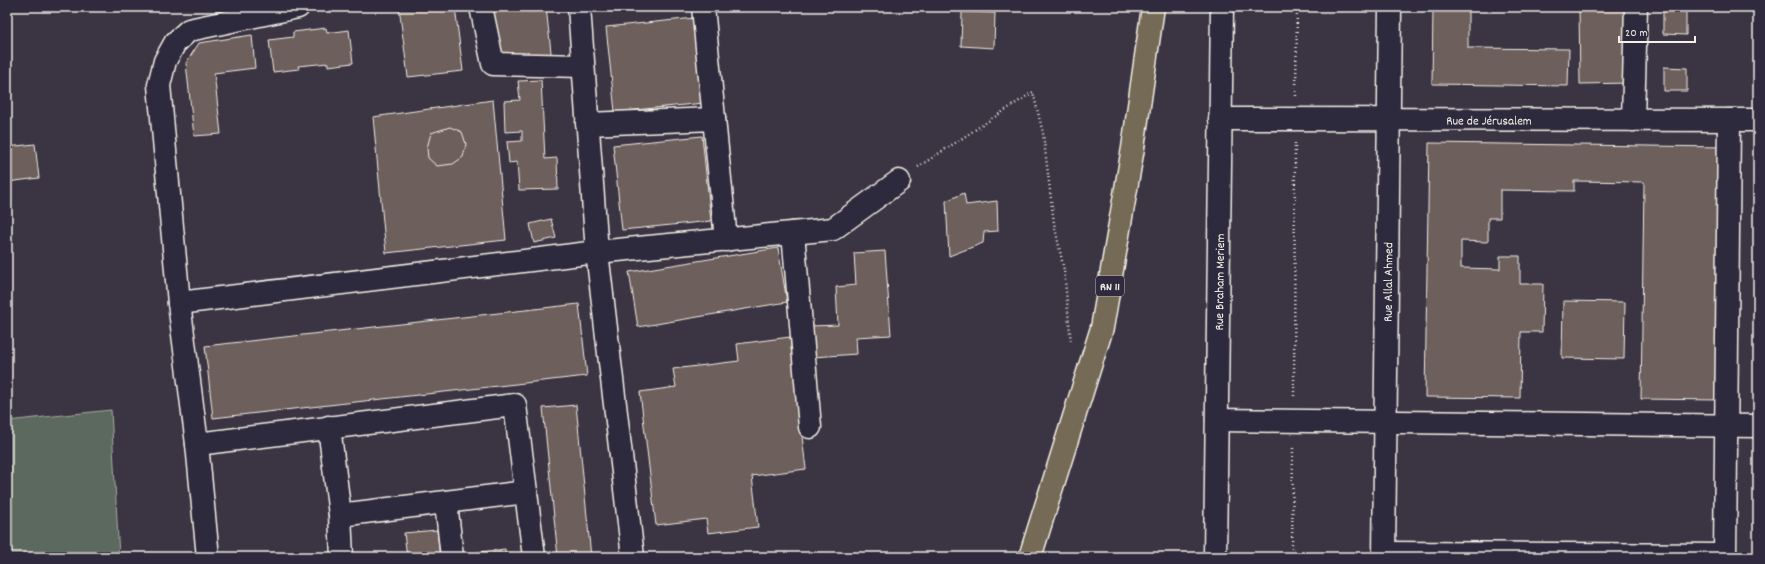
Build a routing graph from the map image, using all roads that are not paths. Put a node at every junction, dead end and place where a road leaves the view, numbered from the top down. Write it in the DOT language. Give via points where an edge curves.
graph roads {
  1 [pos="298,7"];
  2 [pos="481,7"];
  3 [pos="579,7"];
  4 [pos="702,7"];
  5 [pos="1153,7"];
  6 [pos="1222,7"];
  7 [pos="1390,7"];
  8 [pos="1636,7"];
  9 [pos="583,66"];
  10 [pos="714,119"];
  11 [pos="1220,119"];
  12 [pos="1389,119"];
  13 [pos="1634,120"];
  14 [pos="1729,120"];
  15 [pos="1758,120"];
  16 [pos="588,124"];
  17 [pos="899,181"];
  18 [pos="793,233"];
  19 [pos="726,240"];
  20 [pos="597,252"];
  21 [pos="179,303"];
  22 [pos="1217,420"];
  23 [pos="1385,422"];
  24 [pos="1727,426"];
  25 [pos="1758,426"];
  26 [pos="329,427"];
  27 [pos="810,427"];
  28 [pos="197,444"];
  29 [pos="526,492"];
  30 [pos="446,502"];
  31 [pos="340,515"];
  32 [pos="1384,555"];
  33 [pos="1724,556"];
  34 [pos="208,557"];
  35 [pos="342,557"];
  36 [pos="452,557"];
  37 [pos="534,557"];
  38 [pos="633,557"];
  39 [pos="1030,557"];
  40 [pos="1215,557"];
  1 -- 21 [label="street" via="189,30 175,43 165,61 159,84"];
  2 -- 9 [label="street" via="493,64"];
  3 -- 9 [label="street"];
  4 -- 10 [label="street"];
  5 -- 39 [label="main road, RN 11" via="1133,148 1102,328"];
  6 -- 11 [label="street, Rue Braham Meriem"];
  7 -- 12 [label="street, Rue Allal Ahmed"];
  8 -- 13 [label="street"];
  9 -- 16 [label="street"];
  10 -- 16 [label="street"];
  10 -- 19 [label="street"];
  11 -- 12 [label="street, Rue de Jérusalem"];
  11 -- 22 [label="street, Rue Braham Meriem"];
  12 -- 13 [label="street, Rue de Jérusalem"];
  12 -- 23 [label="street, Rue Allal Ahmed"];
  13 -- 14 [label="street, Rue de Jérusalem"];
  14 -- 15 [label="street, Rue de Jérusalem"];
  14 -- 24 [label="street"];
  16 -- 20 [label="street"];
  17 -- 18 [label="street" via="833,229"];
  18 -- 19 [label="street"];
  18 -- 27 [label="street"];
  19 -- 20 [label="street"];
  20 -- 21 [label="street"];
  20 -- 38 [label="street"];
  21 -- 28 [label="street"];
  22 -- 23 [label="street"];
  22 -- 40 [label="street, Rue Braham Meriem"];
  23 -- 24 [label="street"];
  23 -- 32 [label="street, Rue Allal Ahmed"];
  24 -- 25 [label="street"];
  24 -- 33 [label="street"];
  26 -- 28 [label="street"];
  26 -- 29 [label="street" via="515,405"];
  26 -- 31 [label="street"];
  28 -- 34 [label="street"];
  29 -- 30 [label="street"];
  29 -- 37 [label="street"];
  30 -- 31 [label="street"];
  30 -- 36 [label="street"];
  31 -- 35 [label="street"];
  32 -- 33 [label="street"];
}
